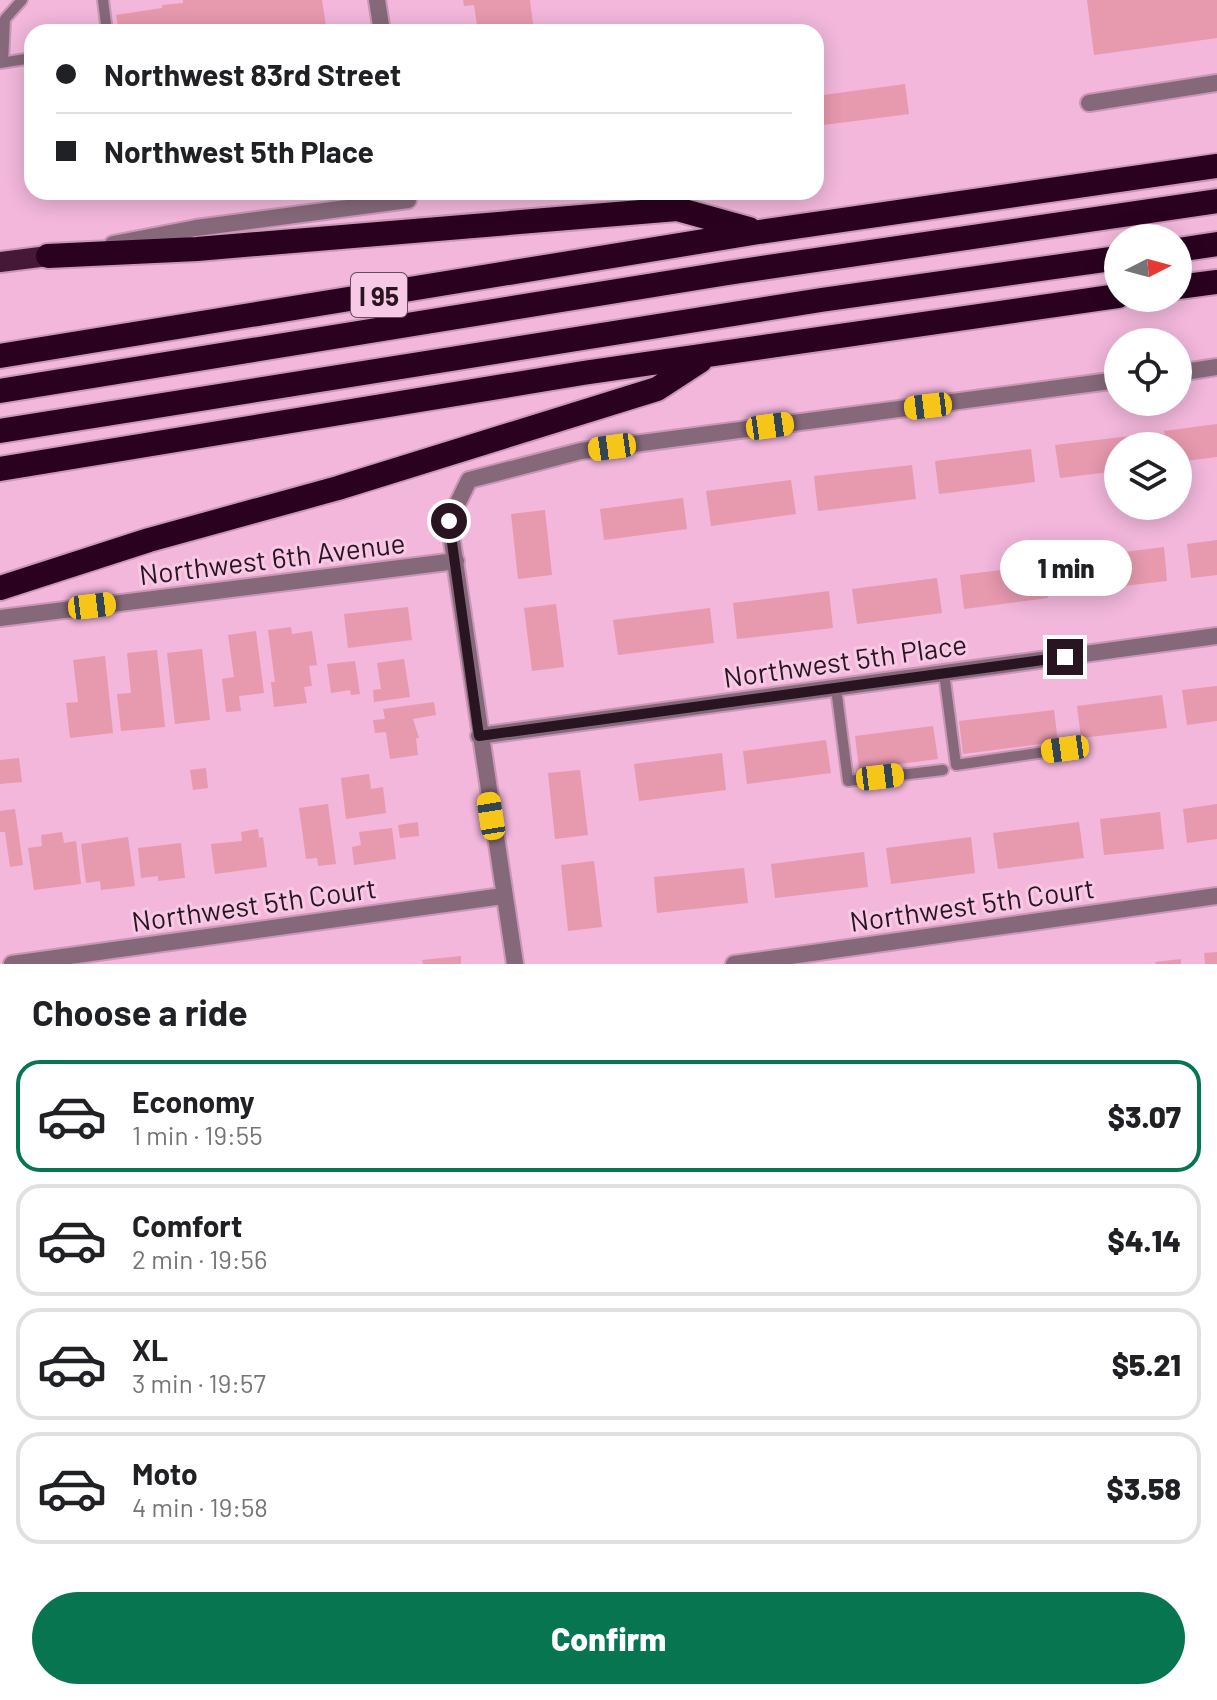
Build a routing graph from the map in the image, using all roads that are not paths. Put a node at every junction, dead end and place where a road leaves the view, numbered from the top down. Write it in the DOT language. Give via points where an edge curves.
graph roads {
  1 [pos="22,0"];
  2 [pos="103,0"];
  3 [pos="377,0"];
  4 [pos="106,24"];
  5 [pos="381,24"];
  6 [pos="24,59"];
  7 [pos="2,63"];
  8 [pos="1217,83"];
  9 [pos="1089,103"];
  10 [pos="1217,166"];
  11 [pos="381,200"];
  12 [pos="1217,201"];
  13 [pos="759,232"];
  14 [pos="1217,244"];
  15 [pos="1192,248"];
  16 [pos="48,256"];
  17 [pos="1104,260"];
  18 [pos="0,262"];
  19 [pos="1217,282"];
  20 [pos="1192,285"];
  21 [pos="1104,298"];
  22 [pos="709,355"];
  23 [pos="0,356"];
  24 [pos="1217,367"];
  25 [pos="1192,371"];
  26 [pos="1104,382"];
  27 [pos="0,391"];
  28 [pos="0,431"];
  29 [pos="0,469"];
  30 [pos="456,561"];
  31 [pos="0,588"];
  32 [pos="0,618"];
  33 [pos="1217,636"];
  34 [pos="944,673"];
  35 [pos="836,688"];
  36 [pos="479,736"];
  37 [pos="1065,749"];
  38 [pos="943,770"];
  39 [pos="503,896"];
  40 [pos="1217,896"];
  41 [pos="12,964"];
  42 [pos="515,964"];
  43 [pos="734,964"];
  1 -- 7 [label="lane" via="5,19"];
  2 -- 4 [label="lane"];
  3 -- 5 [label="street"];
  6 -- 7 [label="lane"];
  8 -- 9 [label="street"];
  10 -- 13 [label="highway, I 95"];
  11 -- 16 [label="street"];
  12 -- 27 [label="highway" via="728,273"];
  13 -- 16 [label="highway" via="677,209 197,249"];
  13 -- 23 [label="highway, I 95"];
  14 -- 15 [label="highway"];
  16 -- 18 [label="main road"];
  17 -- 28 [label="highway"];
  19 -- 20 [label="highway"];
  21 -- 22 [label="highway"];
  22 -- 29 [label="highway"];
  22 -- 31 [label="highway" via="657,389"];
  24 -- 25 [label="street"];
  26 -- 30 [label="street" via="581,451 469,480 449,521"];
  30 -- 32 [label="street, Northwest 6th Avenue"];
  30 -- 36 [label="street"];
  33 -- 34 [label="street, Northwest 5th Place"];
  34 -- 35 [label="street, Northwest 5th Place"];
  34 -- 37 [label="lane" via="956,765"];
  35 -- 36 [label="street, Northwest 5th Place"];
  35 -- 38 [label="lane" via="848,781"];
  36 -- 39 [label="street"];
  39 -- 41 [label="street, Northwest 5th Court"];
  39 -- 42 [label="street"];
  40 -- 43 [label="street, Northwest 5th Court"];
}
